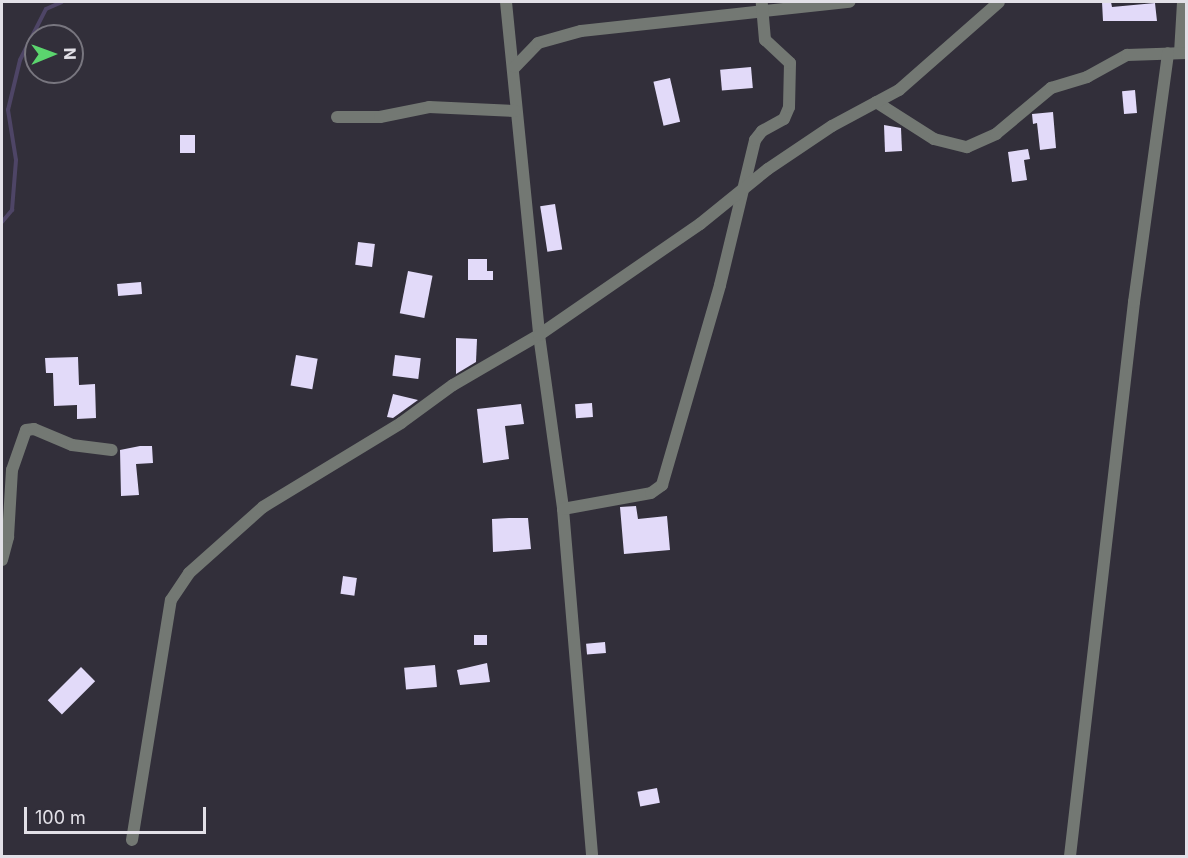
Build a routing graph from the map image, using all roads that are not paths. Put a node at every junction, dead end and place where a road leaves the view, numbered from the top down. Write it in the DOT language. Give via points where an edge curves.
graph roads {
  1 [pos="506,2"];
  2 [pos="849,2"];
  3 [pos="999,2"];
  4 [pos="1183,2"];
  5 [pos="763,7"];
  6 [pos="1178,53"];
  7 [pos="515,67"];
  8 [pos="876,102"];
  9 [pos="515,111"];
  10 [pos="337,117"];
  11 [pos="745,188"];
  12 [pos="539,335"];
  13 [pos="112,450"];
  14 [pos="563,509"];
  15 [pos="2,560"];
  16 [pos="132,840"];
  17 [pos="592,856"];
  18 [pos="1070,856"];
  1 -- 7 [label="street"];
  2 -- 5 [label="street"];
  3 -- 8 [label="street" via="899,90"];
  4 -- 6 [label="street"];
  5 -- 7 [label="street" via="581,31 538,43"];
  5 -- 11 [label="street" via="765,40 790,63 789,107 784,119 758,135"];
  6 -- 8 [label="street" via="1127,55 1087,77 1051,88 996,134 967,147 934,139"];
  6 -- 18 [label="street" via="1134,302"];
  7 -- 9 [label="street"];
  8 -- 11 [label="street" via="832,126"];
  9 -- 10 [label="street" via="429,106 380,117"];
  9 -- 12 [label="street"];
  11 -- 12 [label="street"];
  11 -- 14 [label="street" via="662,485 651,493"];
  12 -- 14 [label="street"];
  12 -- 16 [label="street" via="453,385 401,423 263,507 189,573 171,600"];
  13 -- 15 [label="street" via="72,445 34,429 26,430 12,470 8,537"];
  14 -- 17 [label="street"];
}
